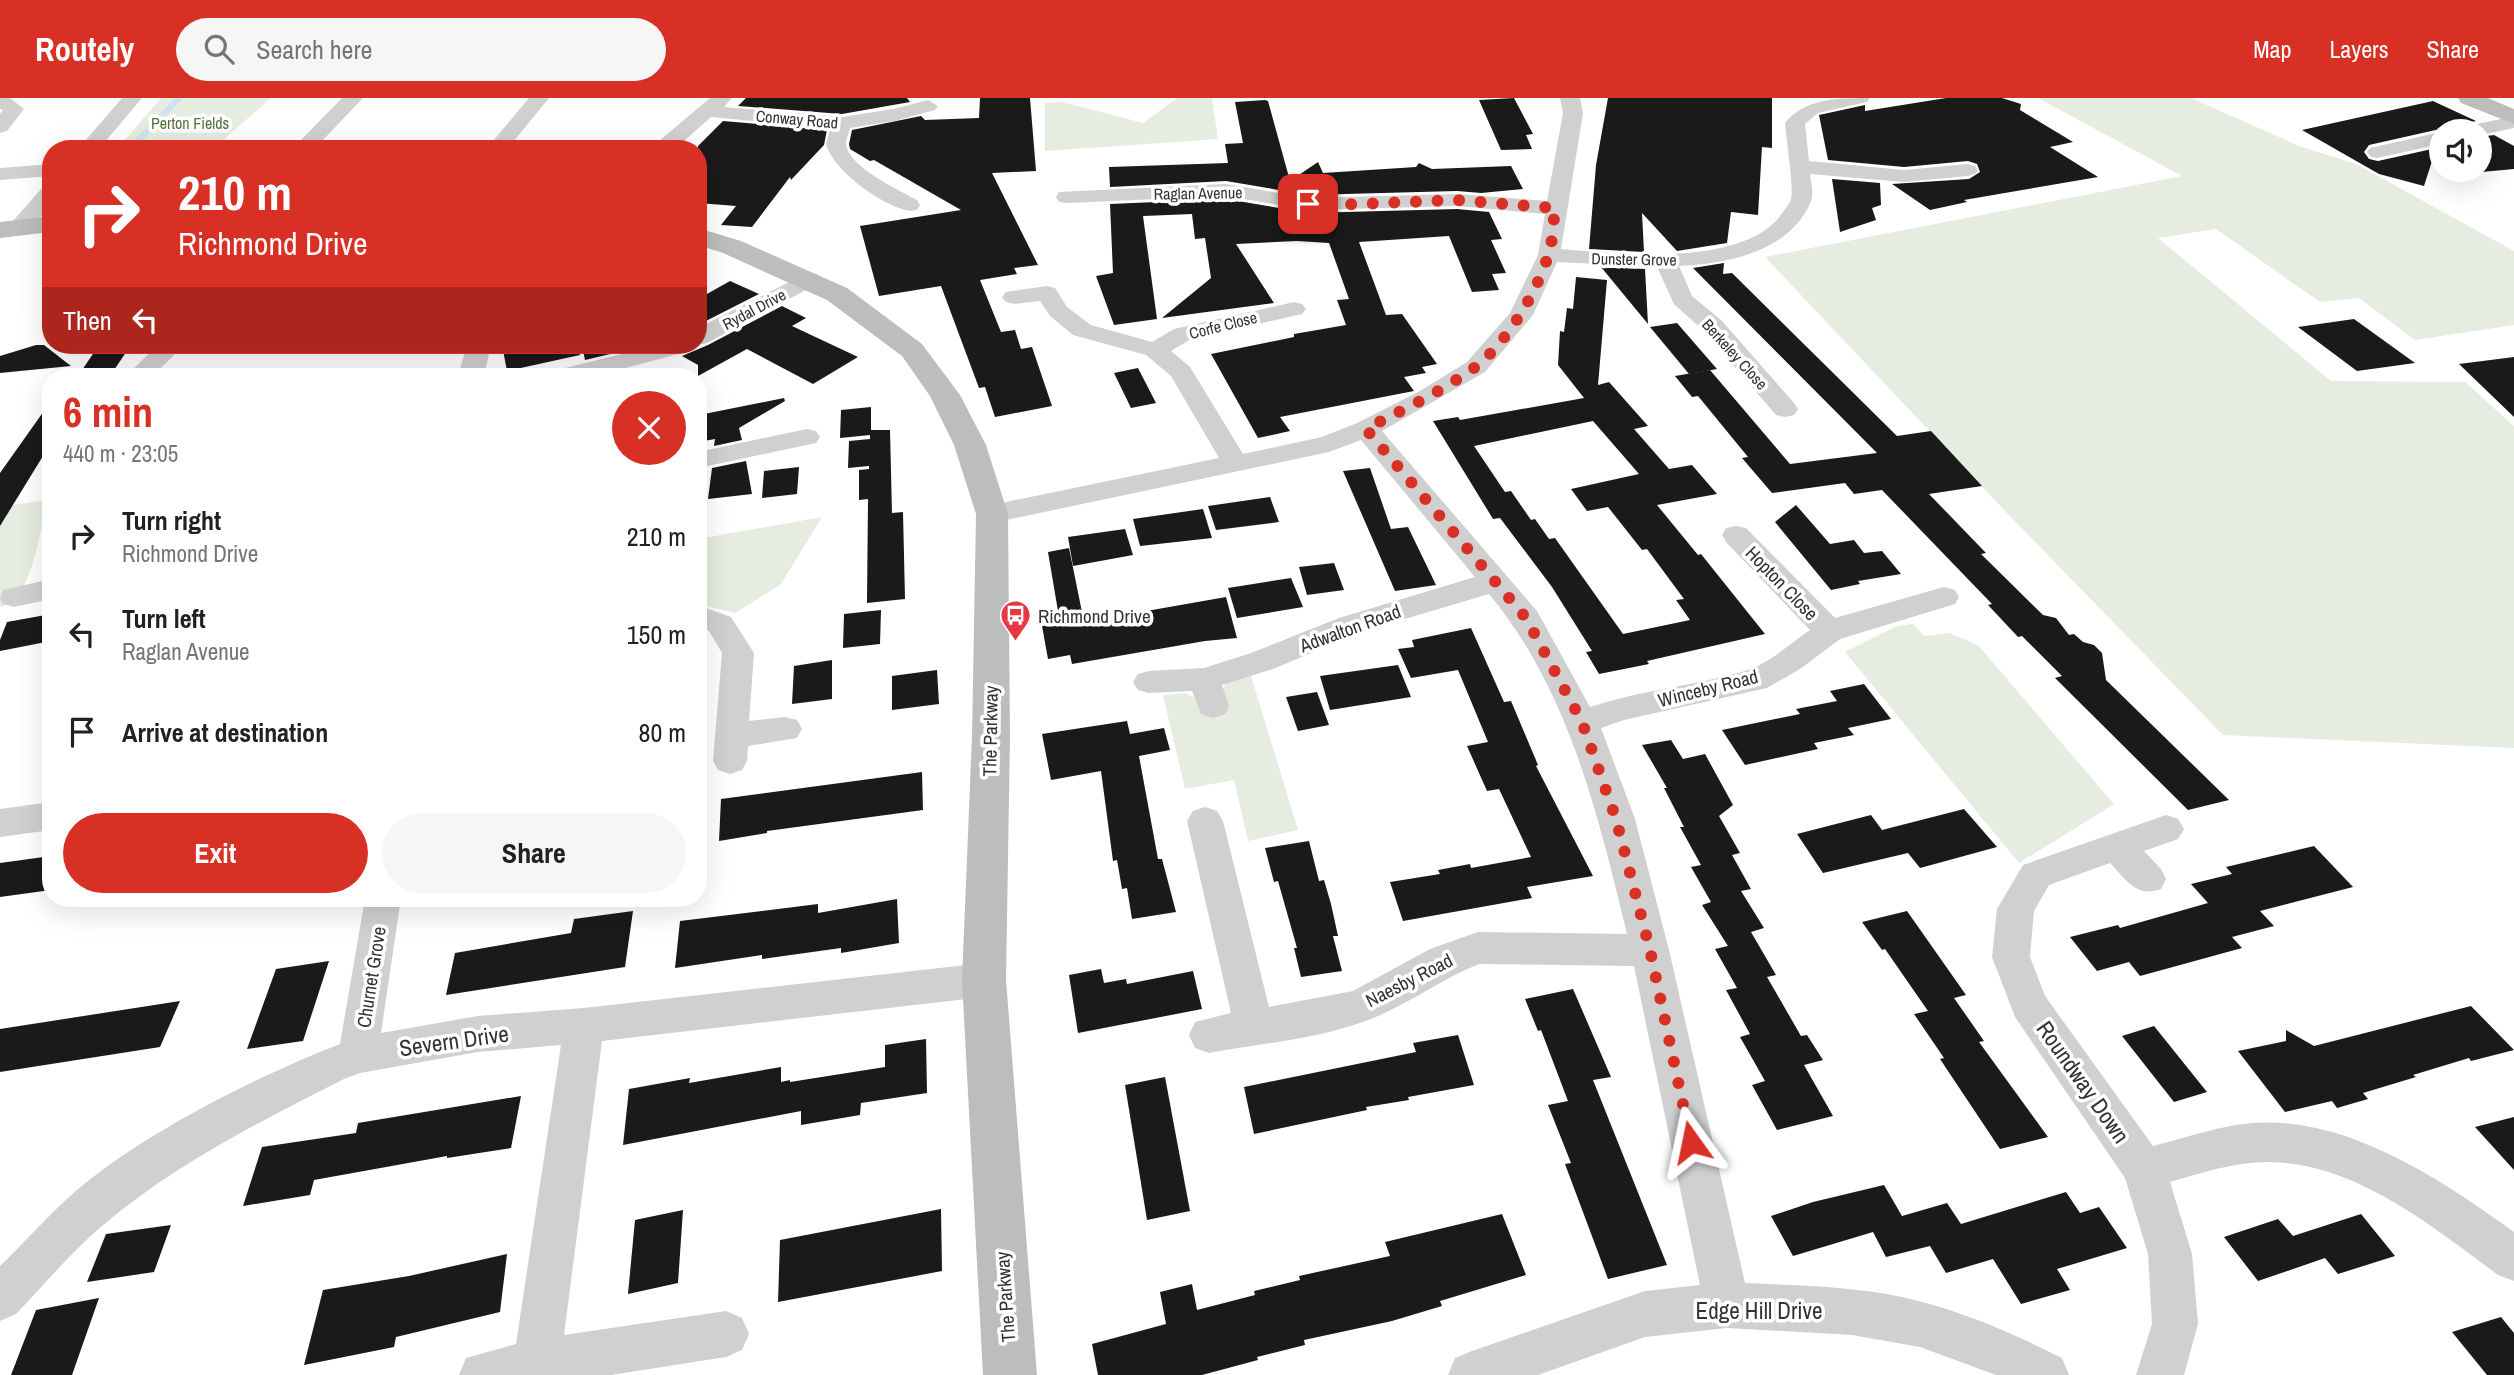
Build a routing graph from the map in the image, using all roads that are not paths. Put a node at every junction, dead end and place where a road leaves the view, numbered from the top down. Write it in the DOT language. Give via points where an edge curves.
graph roads {
  1 [pos="132,98"];
  2 [pos="353,98"];
  3 [pos="539,98"];
  4 [pos="1570,98"];
  5 [pos="1860,98"];
  6 [pos="2469,98"];
  7 [pos="0,100"];
  8 [pos="938,104"];
  9 [pos="715,105"];
  10 [pos="2514,119"];
  11 [pos="842,123"];
  12 [pos="2492,125"];
  13 [pos="0,127"];
  14 [pos="96,140"];
  15 [pos="312,140"];
  16 [pos="505,140"];
  17 [pos="673,140"];
  18 [pos="2429,141"];
  19 [pos="2377,152"];
  20 [pos="1801,167"];
  21 [pos="1968,170"];
  22 [pos="42,171"];
  23 [pos="0,174"];
  24 [pos="1068,197"];
  25 [pos="42,200"];
  26 [pos="876,206"];
  27 [pos="1555,208"];
  28 [pos="42,225"];
  29 [pos="10,229"];
  30 [pos="707,239"];
  31 [pos="1549,255"];
  32 [pos="1666,262"];
  33 [pos="809,279"];
  34 [pos="1014,297"];
  35 [pos="1294,308"];
  36 [pos="707,333"];
  37 [pos="1155,350"];
  38 [pos="162,354"];
  39 [pos="654,354"];
  40 [pos="148,368"];
  41 [pos="603,368"];
  42 [pos="1785,409"];
  43 [pos="1366,429"];
  44 [pos="807,437"];
  45 [pos="707,458"];
  46 [pos="1236,464"];
  47 [pos="992,514"];
  48 [pos="1736,535"];
  49 [pos="1497,581"];
  50 [pos="42,591"];
  51 [pos="14,597"];
  52 [pos="1944,597"];
  53 [pos="707,619"];
  54 [pos="1829,631"];
  55 [pos="1149,682"];
  56 [pos="1582,722"];
  57 [pos="785,729"];
  58 [pos="42,817"];
  59 [pos="1205,821"];
  60 [pos="0,823"];
  61 [pos="2166,829"];
  62 [pos="2115,845"];
  63 [pos="2148,878"];
  64 [pos="382,907"];
  65 [pos="1650,950"];
  66 [pos="984,980"];
  67 [pos="584,1026"];
  68 [pos="1254,1028"];
  69 [pos="1209,1035"];
  70 [pos="358,1055"];
  71 [pos="2144,1169"];
  72 [pos="2514,1259"];
  73 [pos="0,1298"];
  74 [pos="1727,1306"];
  75 [pos="726,1334"];
  76 [pos="537,1363"];
  77 [pos="483,1375"];
  78 [pos="1010,1375"];
  79 [pos="1472,1375"];
  80 [pos="2045,1375"];
  81 [pos="2160,1375"];
  1 -- 14 [label="street"];
  2 -- 15 [label="street"];
  3 -- 16 [label="street"];
  4 -- 27 [label="street" via="1573,113"];
  5 -- 20 [label="street, Dunster Grove" via="1826,104 1802,115 1796,123"];
  6 -- 10 [label="street"];
  7 -- 13 [label="street" via="15,109"];
  8 -- 11 [label="street, Conway Road"];
  9 -- 11 [label="street, Conway Road"];
  9 -- 17 [label="street"];
  10 -- 12 [label="street"];
  11 -- 26 [label="street" via="836,143 840,157 904,201"];
  18 -- 19 [label="street"];
  20 -- 21 [label="street" via="1899,181"];
  20 -- 32 [label="street, Dunster Grove" via="1799,208 1775,234 1724,253"];
  22 -- 23 [label="street"];
  24 -- 27 [label="street, Raglan Avenue" via="1092,203 1226,190 1321,205 1457,200"];
  25 -- 29 [label="street"];
  27 -- 31 [label="street"];
  28 -- 29 [label="street"];
  30 -- 33 [label="street, The Parkway"];
  31 -- 32 [label="street, Dunster Grove"];
  31 -- 43 [label="street" via="1521,314 1476,367"];
  32 -- 42 [label="street, Berkeley Close" via="1682,299 1713,326"];
  33 -- 36 [label="street, Rydal Drive"];
  33 -- 47 [label="street, The Parkway" via="862,310 912,350 928,369 970,445"];
  34 -- 37 [label="street" via="1046,293 1058,311 1082,330"];
  35 -- 37 [label="street, Corfe Close" via="1183,334"];
  37 -- 46 [label="street" via="1181,372"];
  38 -- 40 [label="street"];
  39 -- 41 [label="street"];
  43 -- 46 [label="street" via="1329,444"];
  43 -- 49 [label="street"];
  44 -- 45 [label="street"];
  46 -- 47 [label="street"];
  47 -- 66 [label="street, The Parkway"];
  48 -- 54 [label="street, Hopton Close"];
  49 -- 55 [label="street, Adwalton Road" via="1350,625 1262,661 1208,692"];
  49 -- 56 [label="street" via="1526,618"];
  50 -- 51 [label="street"];
  52 -- 54 [label="street, Winceby Road"];
  53 -- 57 [label="street" via="720,624 738,653 731,748"];
  54 -- 56 [label="street, Winceby Road" via="1755,680"];
  56 -- 65 [label="street" via="1616,819"];
  58 -- 60 [label="street"];
  59 -- 68 [label="street"];
  61 -- 62 [label="street, Roundway Down"];
  62 -- 63 [label="street"];
  62 -- 71 [label="street, Roundway Down" via="2036,875 2016,909 2011,957 2029,1005"];
  64 -- 70 [label="street, Churnet Grove"];
  65 -- 68 [label="street, Naesby Road" via="1478,948 1443,961 1365,1004"];
  65 -- 74 [label="street"];
  66 -- 67 [label="street, Severn Drive"];
  66 -- 78 [label="street, The Parkway"];
  67 -- 70 [label="street, Severn Drive" via="478,1034"];
  67 -- 76 [label="street"];
  68 -- 69 [label="street, Naesby Road"];
  70 -- 73 [label="street, Severn Drive" via="220,1121 154,1160 85,1212"];
  71 -- 72 [label="street" via="2252,1143 2312,1147 2407,1186"];
  71 -- 81 [label="street, Roundway Down" via="2170,1254 2175,1324"];
  74 -- 79 [label="street, Edge Hill Drive" via="1645,1314"];
  74 -- 80 [label="street, Edge Hill Drive" via="1853,1312 1920,1324 1994,1349"];
  75 -- 76 [label="street"];
  76 -- 77 [label="street"];
}
